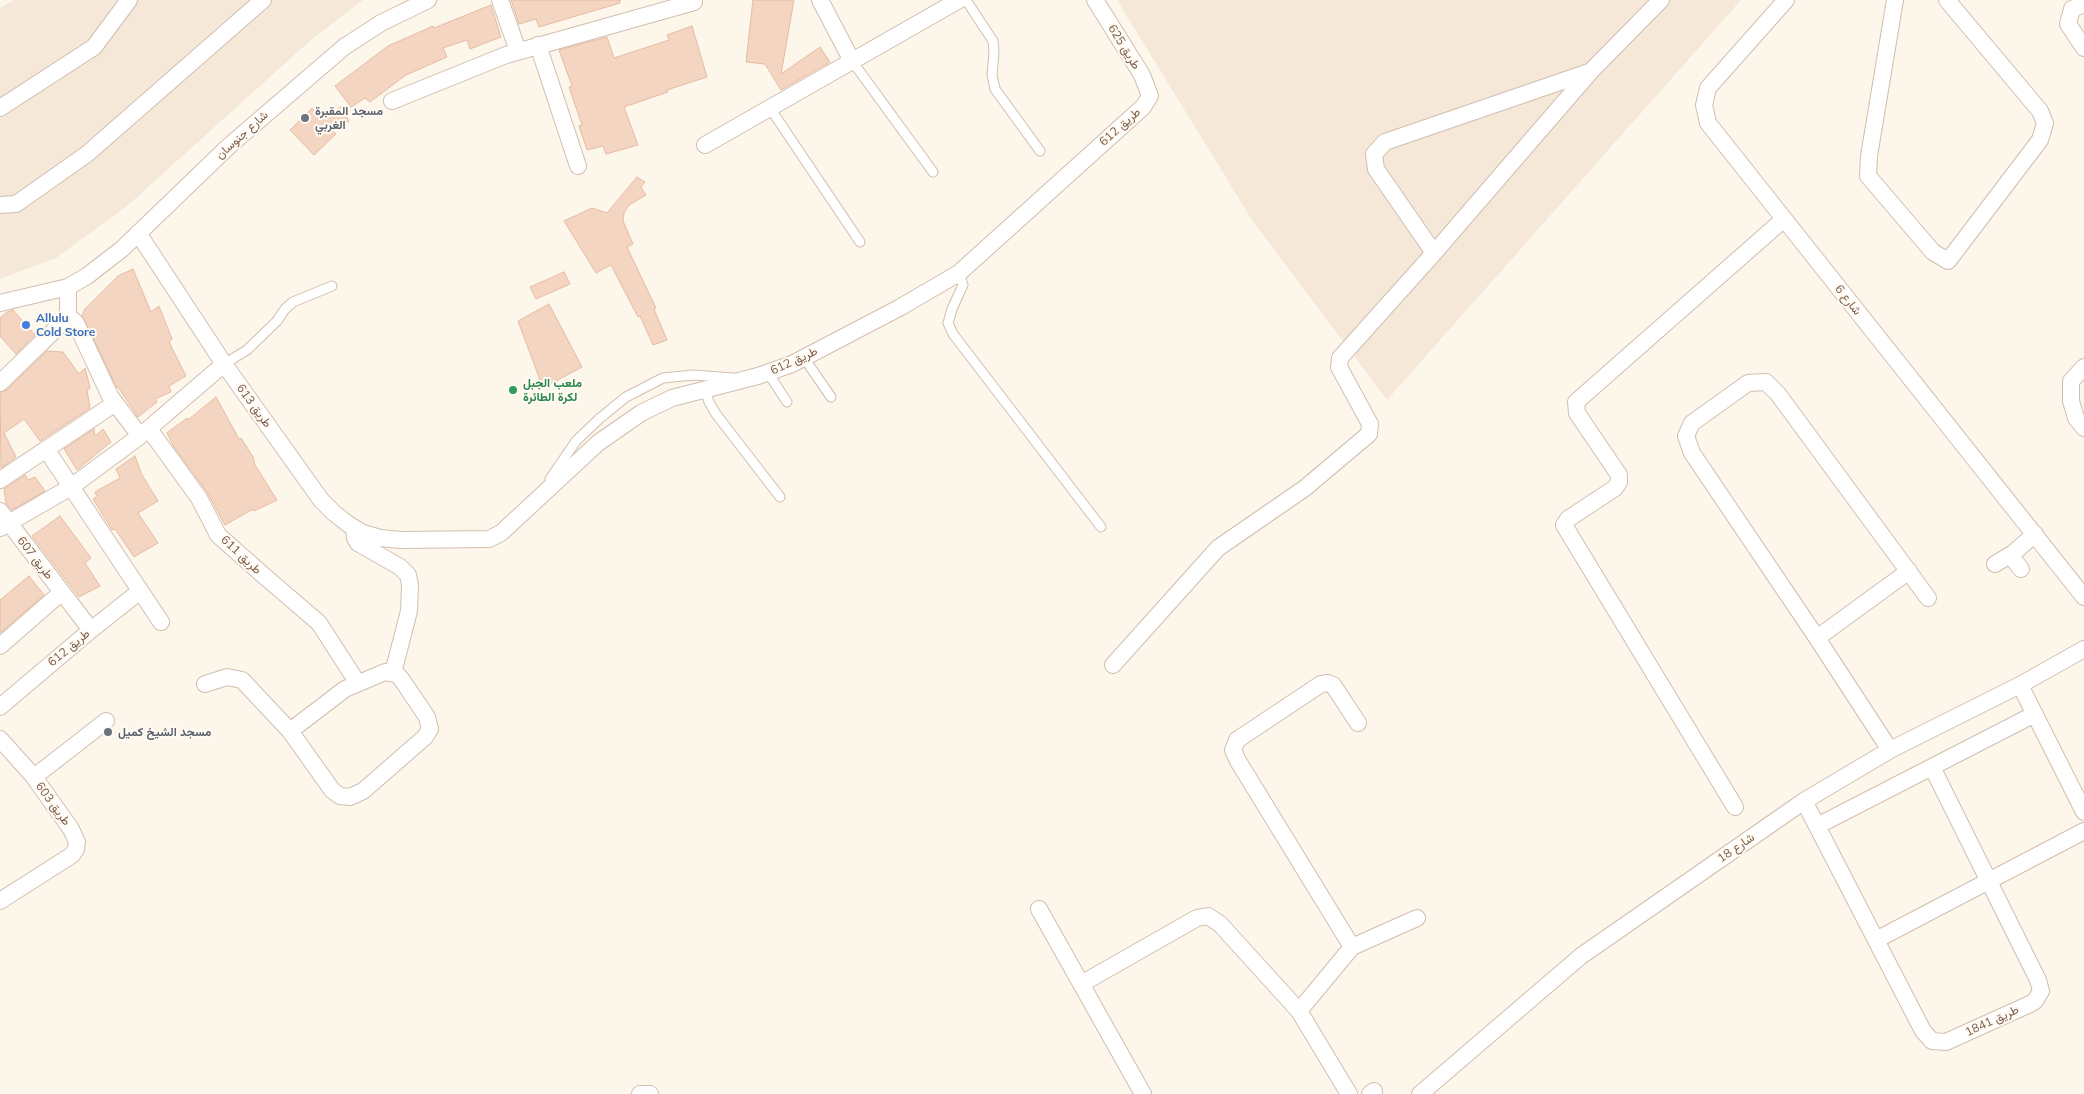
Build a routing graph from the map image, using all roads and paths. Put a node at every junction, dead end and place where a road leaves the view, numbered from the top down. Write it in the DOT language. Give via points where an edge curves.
graph roads {
  1 [pos="129,0"];
  2 [pos="263,0"];
  3 [pos="428,0"];
  4 [pos="500,0"];
  5 [pos="820,0"];
  6 [pos="959,0"];
  7 [pos="966,0"];
  8 [pos="1095,0"];
  9 [pos="1661,0"];
  10 [pos="1786,0"];
  11 [pos="1896,0"];
  12 [pos="1947,0"];
  13 [pos="694,2"];
  14 [pos="2084,4"];
  15 [pos="538,45"];
  16 [pos="2084,48"];
  17 [pos="518,51"];
  18 [pos="852,61"];
  19 [pos="1591,71"];
  20 [pos="1150,96"];
  21 [pos="392,101"];
  22 [pos="0,108"];
  23 [pos="770,108"];
  24 [pos="705,145"];
  25 [pos="1040,151"];
  26 [pos="578,166"];
  27 [pos="932,172"];
  28 [pos="0,205"];
  29 [pos="1784,219"];
  30 [pos="138,234"];
  31 [pos="860,242"];
  32 [pos="1434,253"];
  33 [pos="959,273"];
  34 [pos="332,286"];
  35 [pos="68,287"];
  36 [pos="0,303"];
  37 [pos="67,315"];
  38 [pos="804,358"];
  39 [pos="224,364"];
  40 [pos="2084,367"];
  41 [pos="768,373"];
  42 [pos="748,379"];
  43 [pos="0,383"];
  44 [pos="705,390"];
  45 [pos="832,396"];
  46 [pos="787,402"];
  47 [pos="114,404"];
  48 [pos="2084,428"];
  49 [pos="145,432"];
  50 [pos="46,449"];
  51 [pos="0,480"];
  52 [pos="71,487"];
  53 [pos="780,496"];
  54 [pos="535,502"];
  55 [pos="3,521"];
  56 [pos="1101,527"];
  57 [pos="354,528"];
  58 [pos="2035,534"];
  59 [pos="401,540"];
  60 [pos="2011,555"];
  61 [pos="1995,564"];
  62 [pos="2021,569"];
  63 [pos="1909,571"];
  64 [pos="140,591"];
  65 [pos="62,592"];
  66 [pos="2084,597"];
  67 [pos="1928,598"];
  68 [pos="161,622"];
  69 [pos="91,630"];
  70 [pos="1817,638"];
  71 [pos="0,646"];
  72 [pos="2084,649"];
  73 [pos="1112,665"];
  74 [pos="393,673"];
  75 [pos="357,682"];
  76 [pos="205,684"];
  77 [pos="2020,685"];
  78 [pos="0,706"];
  79 [pos="2035,714"];
  80 [pos="106,721"];
  81 [pos="1358,723"];
  82 [pos="290,731"];
  83 [pos="0,739"];
  84 [pos="1890,750"];
  85 [pos="1932,767"];
  86 [pos="34,777"];
  87 [pos="1804,801"];
  88 [pos="1735,806"];
  89 [pos="2084,812"];
  90 [pos="1817,826"];
  91 [pos="2084,831"];
  92 [pos="1989,881"];
  93 [pos="0,901"];
  94 [pos="1039,909"];
  95 [pos="1417,918"];
  96 [pos="1876,940"];
  97 [pos="1352,947"];
  98 [pos="1081,984"];
  99 [pos="1300,1012"];
  100 [pos="640,1094"];
  101 [pos="650,1094"];
  102 [pos="1143,1094"];
  103 [pos="1349,1094"];
  104 [pos="1420,1094"];
  1 -- 22 [label="street" via="94,47"];
  2 -- 28 [label="street" via="87,154 16,204"];
  3 -- 30 [label="street, شارع جنوسان" via="381,23 344,47 229,146"];
  4 -- 17 [label="street"];
  5 -- 18 [label="street"];
  6 -- 18 [label="street"];
  7 -- 25 [label="lane" via="993,41 995,89"];
  8 -- 20 [label="street, طريق 625" via="1142,74"];
  9 -- 19 [label="street"];
  10 -- 29 [label="street, شارع 6" via="1714,80 1708,88 1704,105 1708,123"];
  11 -- 12 [label="street" via="1868,176 1932,252 1948,261 2040,140 2046,123 2040,111"];
  13 -- 15 [label="street"];
  14 -- 16 [label="street" via="2072,9 2068,24"];
  15 -- 17 [label="street"];
  15 -- 26 [label="street"];
  17 -- 21 [label="street"];
  18 -- 23 [label="street"];
  18 -- 27 [label="lane"];
  19 -- 32 [label="street"];
  19 -- 32 [label="street" via="1385,142 1374,154 1376,169"];
  20 -- 33 [label="street, طريق 612" via="1143,107"];
  23 -- 24 [label="street"];
  23 -- 31 [label="lane"];
  29 -- 58 [label="street, شارع 6"];
  29 -- 88 [label="street" via="1576,402 1577,413 1619,475 1619,482 1615,488 1568,518 1564,525"];
  30 -- 35 [label="street, شارع جنوسان" via="105,263"];
  30 -- 39 [label="street, طريق 613"];
  32 -- 73 [label="street" via="1340,358 1339,368 1370,424 1369,434 1305,488 1218,548"];
  33 -- 38 [label="street, طريق 612"];
  33 -- 56 [label="lane" via="963,285 948,323 953,334"];
  34 -- 39 [label="lane" via="293,302 247,350"];
  35 -- 36 [label="street, شارع جنوسان"];
  35 -- 37 [label="street"];
  37 -- 43 [label="street"];
  37 -- 47 [label="street, طريق 611" via="76,323"];
  38 -- 41 [label="street, طريق 612"];
  38 -- 45 [label="lane"];
  39 -- 49 [label="street"];
  39 -- 57 [label="street, طريق 613" via="322,500"];
  40 -- 48 [label="street" via="2071,381 2071,402 2076,418"];
  41 -- 42 [label="street, طريق 612"];
  41 -- 46 [label="lane"];
  42 -- 44 [label="street, طريق 612"];
  42 -- 54 [label="lane" via="693,375 663,378 626,397 576,441"];
  44 -- 53 [label="lane" via="712,408"];
  44 -- 54 [label="street, طريق 612" via="664,402 626,422 598,443"];
  47 -- 49 [label="street, طريق 611"];
  47 -- 50 [label="street"];
  49 -- 52 [label="street"];
  49 -- 75 [label="street, طريق 611" via="199,498 218,534 310,614 333,642"];
  50 -- 51 [label="street"];
  50 -- 52 [label="street"];
  52 -- 55 [label="street"];
  52 -- 64 [label="street"];
  54 -- 59 [label="street, طريق 612" via="501,533 489,539"];
  55 -- 65 [label="street, طريق 607"];
  57 -- 59 [label="street, طريق 613" via="380,538"];
  57 -- 74 [label="street" via="358,543 408,575 409,611"];
  58 -- 60 [label="street"];
  58 -- 66 [label="street, شارع 6"];
  60 -- 61 [label="street"];
  60 -- 62 [label="street"];
  63 -- 67 [label="street"];
  63 -- 70 [label="street"];
  63 -- 70 [label="street" via="1766,382 1748,383 1692,423 1686,436 1692,453"];
  64 -- 68 [label="street"];
  64 -- 69 [label="street, طريق 612"];
  65 -- 69 [label="street, طريق 607"];
  65 -- 71 [label="street, طريق 607"];
  69 -- 78 [label="street, طريق 612"];
  70 -- 84 [label="street"];
  72 -- 77 [label="street, شارع 18"];
  74 -- 75 [label="street" via="381,673"];
  74 -- 82 [label="street" via="402,680 427,717 430,730 359,794 345,797 332,790"];
  75 -- 82 [label="street"];
  76 -- 82 [label="street" via="227,677 242,680"];
  77 -- 79 [label="street"];
  77 -- 84 [label="street, شارع 18"];
  79 -- 85 [label="street"];
  79 -- 89 [label="street"];
  80 -- 86 [label="street"];
  81 -- 97 [label="street" via="1333,685 1321,684 1237,740 1234,750"];
  83 -- 86 [label="street, طريق 603"];
  84 -- 87 [label="street, شارع 18"];
  85 -- 90 [label="street"];
  85 -- 92 [label="street, طريق 1841"];
  86 -- 93 [label="street, طريق 603" via="75,836 76,849 72,855"];
  87 -- 90 [label="street, طريق 1841"];
  87 -- 104 [label="street, شارع 18" via="1581,956"];
  90 -- 96 [label="street, طريق 1841"];
  91 -- 92 [label="street"];
  92 -- 96 [label="street"];
  92 -- 96 [label="street, طريق 1841" via="2040,985 2039,996 2030,1004 1946,1042 1932,1041 1923,1031"];
  94 -- 98 [label="street"];
  95 -- 97 [label="street"];
  97 -- 99 [label="street"];
  98 -- 99 [label="street" via="1197,918 1208,916 1220,924"];
  98 -- 102 [label="street"];
  99 -- 103 [label="street"];
  100 -- 101 [label="street"];
}
